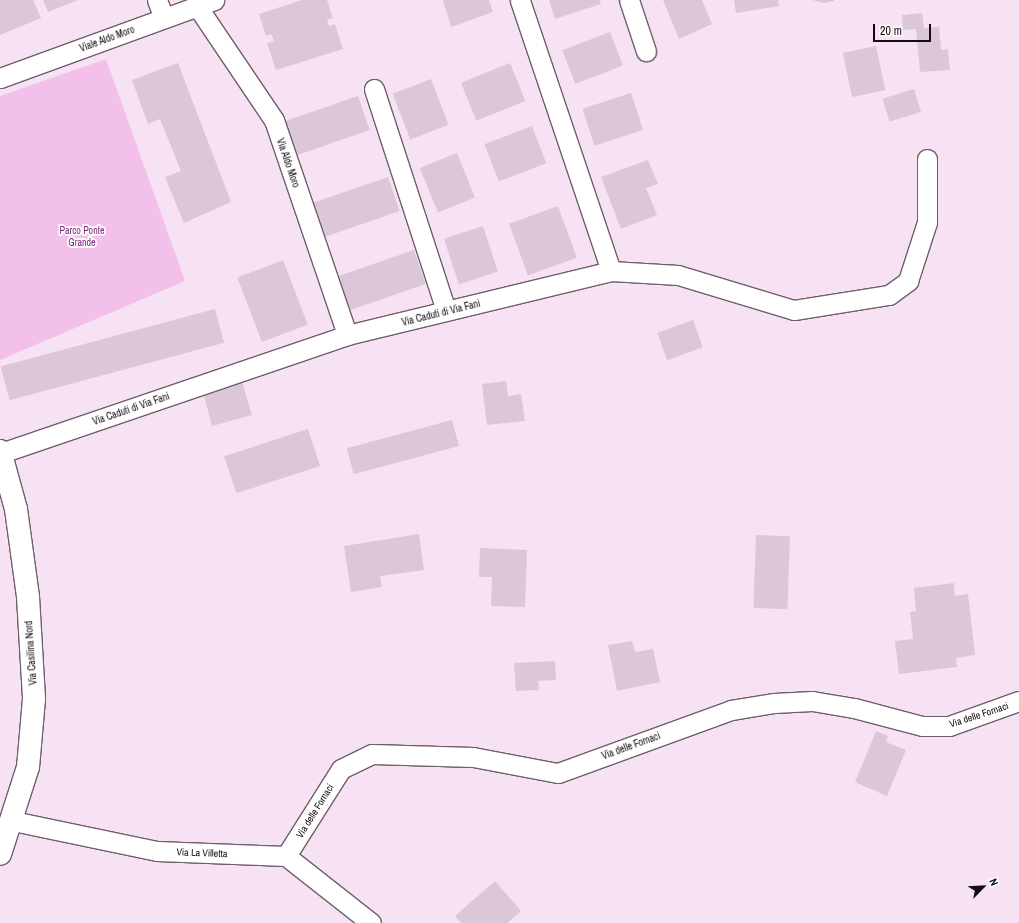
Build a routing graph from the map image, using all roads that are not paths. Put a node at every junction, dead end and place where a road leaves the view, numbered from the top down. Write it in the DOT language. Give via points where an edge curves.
graph roads {
  1 [pos="157,0"];
  2 [pos="520,0"];
  3 [pos="629,0"];
  4 [pos="205,2"];
  5 [pos="164,18"];
  6 [pos="646,51"];
  7 [pos="0,78"];
  8 [pos="374,89"];
  9 [pos="927,159"];
  10 [pos="611,271"];
  11 [pos="446,311"];
  12 [pos="347,336"];
  13 [pos="0,452"];
  14 [pos="1019,702"];
  15 [pos="13,821"];
  16 [pos="0,854"];
  17 [pos="286,856"];
  18 [pos="371,923"];
  1 -- 5 [label="street"];
  2 -- 10 [label="street"];
  3 -- 6 [label="street"];
  4 -- 5 [label="street, Viale Aldo Moro"];
  4 -- 12 [label="street, Via Aldo Moro" via="274,120"];
  5 -- 7 [label="street, Viale Aldo Moro"];
  8 -- 11 [label="street"];
  9 -- 10 [label="street, Via Caduti di Via Fani" via="927,222 908,281 889,295 794,310 678,275"];
  10 -- 11 [label="street, Via Caduti di Via Fani"];
  11 -- 12 [label="street, Via Caduti di Via Fani"];
  12 -- 13 [label="street, Via Caduti di Via Fani"];
  13 -- 15 [label="street, Via Casilina Nord" via="16,509 28,597 34,700 28,767"];
  14 -- 17 [label="street, Via delle Fornaci" via="949,726 922,726 854,708 812,701 774,703 731,710 558,773 473,757 372,754 341,769"];
  15 -- 16 [label="street, Via Casilina Nord"];
  15 -- 17 [label="street, Via La Villetta" via="157,851"];
  17 -- 18 [label="street"];
}
